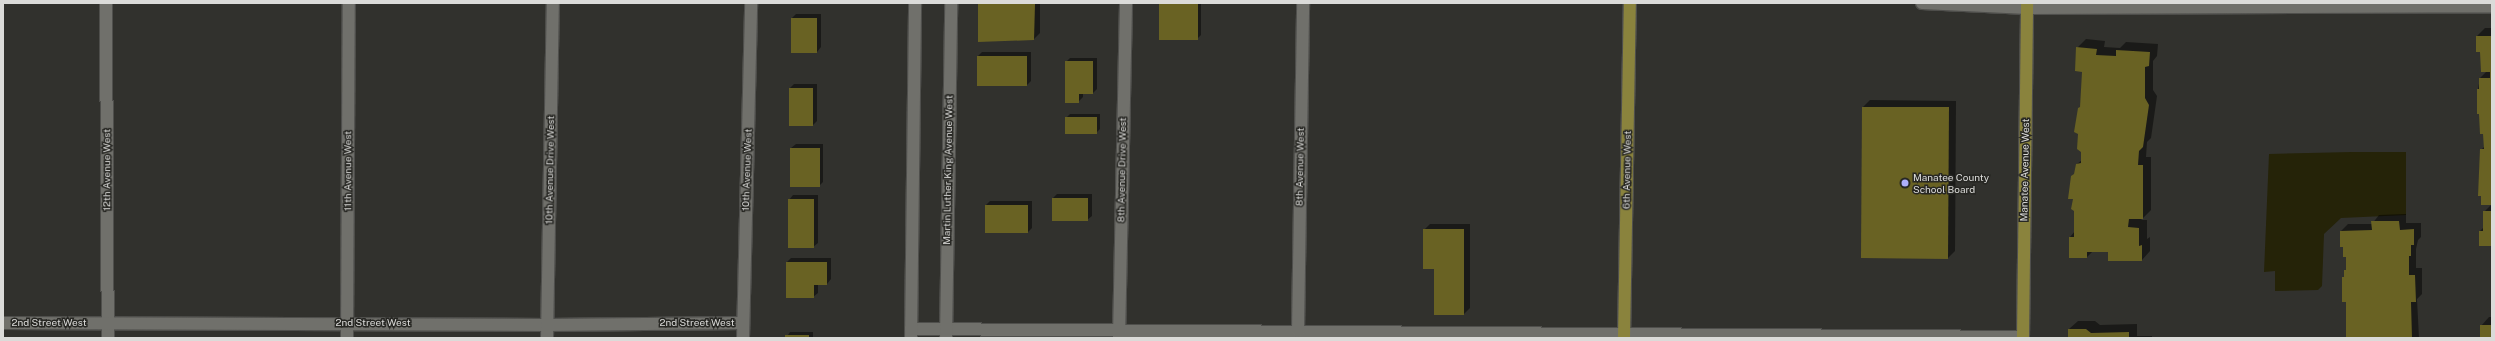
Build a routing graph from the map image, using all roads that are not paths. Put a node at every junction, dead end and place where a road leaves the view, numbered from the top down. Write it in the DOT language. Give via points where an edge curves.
graph roads {
  1 [pos="106,3"];
  2 [pos="349,3"];
  3 [pos="553,3"];
  4 [pos="751,3"];
  5 [pos="915,3"];
  6 [pos="951,3"];
  7 [pos="1126,3"];
  8 [pos="1303,3"];
  9 [pos="1630,3"];
  10 [pos="1922,3"];
  11 [pos="2027,6"];
  12 [pos="2492,6"];
  13 [pos="3,322"];
  14 [pos="108,323"];
  15 [pos="347,323"];
  16 [pos="743,323"];
  17 [pos="547,325"];
  18 [pos="1298,331"];
  19 [pos="911,334"];
  20 [pos="946,334"];
  21 [pos="1119,335"];
  22 [pos="1624,335"];
  23 [pos="108,338"];
  24 [pos="347,338"];
  25 [pos="547,338"];
  26 [pos="743,338"];
  27 [pos="2023,338"];
  1 -- 14 [label="street, 12th Avenue West"];
  2 -- 15 [label="street, 11th Avenue West"];
  3 -- 17 [label="street, 10th Avenue Drive West"];
  4 -- 16 [label="street, 10th Avenue West"];
  5 -- 19 [label="street"];
  6 -- 20 [label="street, Martin Luther King Avenue West"];
  7 -- 21 [label="street, 8th Avenue Drive West"];
  8 -- 18 [label="street, 8th Avenue West"];
  9 -- 22 [label="main road, 6th Avenue West"];
  10 -- 11 [label="street"];
  11 -- 12 [label="street"];
  11 -- 27 [label="main road, Manatee Avenue West"];
  13 -- 14 [label="street, 2nd Street West"];
  14 -- 15 [label="street, 2nd Street West"];
  14 -- 23 [label="street, 12th Avenue West"];
  15 -- 17 [label="street, 2nd Street West"];
  15 -- 24 [label="street, 11th Avenue West"];
  16 -- 17 [label="street, 2nd Street West"];
  16 -- 26 [label="street, 10th Avenue West"];
  17 -- 25 [label="street, 10th Avenue Drive West"];
  18 -- 21 [label="street"];
  18 -- 22 [label="street"];
  19 -- 20 [label="street"];
  20 -- 21 [label="street"];
  22 -- 27 [label="street"];
}
